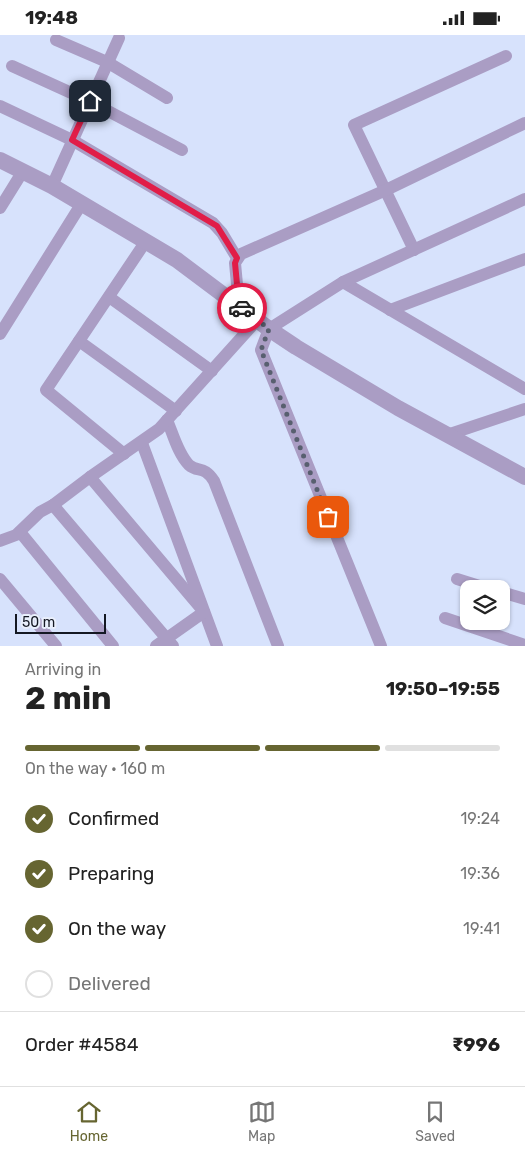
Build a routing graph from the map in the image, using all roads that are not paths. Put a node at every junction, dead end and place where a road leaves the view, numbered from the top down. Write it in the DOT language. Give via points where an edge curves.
graph roads {
  1 [pos="119,39"];
  2 [pos="56,40"];
  3 [pos="506,57"];
  4 [pos="107,62"];
  5 [pos="12,66"];
  6 [pos="167,98"];
  7 [pos="90,101"];
  8 [pos="0,106"];
  9 [pos="525,123"];
  10 [pos="72,140"];
  11 [pos="182,150"];
  12 [pos="0,160"];
  13 [pos="24,171"];
  14 [pos="52,186"];
  15 [pos="386,190"];
  16 [pos="525,199"];
  17 [pos="82,203"];
  18 [pos="0,208"];
  19 [pos="146,241"];
  20 [pos="414,250"];
  21 [pos="237,258"];
  22 [pos="525,259"];
  23 [pos="343,282"];
  24 [pos="109,297"];
  25 [pos="239,306"];
  26 [pos="390,310"];
  27 [pos="264,324"];
  28 [pos="0,334"];
  29 [pos="79,341"];
  30 [pos="212,371"];
  31 [pos="525,389"];
  32 [pos="525,409"];
  33 [pos="171,416"];
  34 [pos="447,435"];
  35 [pos="142,443"];
  36 [pos="124,455"];
  37 [pos="90,477"];
  38 [pos="525,477"];
  39 [pos="53,505"];
  40 [pos="20,532"];
  41 [pos="0,541"];
  42 [pos="0,579"];
  43 [pos="457,579"];
  44 [pos="460,580"];
  45 [pos="510,595"];
  46 [pos="525,599"];
  47 [pos="204,612"];
  48 [pos="445,617"];
  49 [pos="165,643"];
  50 [pos="525,645"];
  51 [pos="56,646"];
  52 [pos="113,646"];
  53 [pos="218,646"];
  54 [pos="278,646"];
  55 [pos="381,646"];
  1 -- 4 [label="street"];
  2 -- 4 [label="street"];
  3 -- 15 [label="street" via="354,125"];
  4 -- 6 [label="street"];
  4 -- 7 [label="street"];
  5 -- 7 [label="street"];
  7 -- 10 [label="street"];
  7 -- 11 [label="street"];
  8 -- 10 [label="street"];
  9 -- 15 [label="street"];
  10 -- 14 [label="street"];
  10 -- 21 [label="street" via="217,226"];
  12 -- 13 [label="street"];
  13 -- 14 [label="street"];
  13 -- 18 [label="street"];
  14 -- 17 [label="street"];
  15 -- 20 [label="street"];
  15 -- 21 [label="street"];
  16 -- 20 [label="street"];
  17 -- 19 [label="street"];
  17 -- 28 [label="street"];
  19 -- 24 [label="street"];
  19 -- 25 [label="street"];
  20 -- 23 [label="street"];
  21 -- 25 [label="street"];
  22 -- 26 [label="street"];
  23 -- 26 [label="street"];
  23 -- 27 [label="street"];
  24 -- 29 [label="street"];
  24 -- 30 [label="street"];
  25 -- 27 [label="street"];
  26 -- 31 [label="street"];
  27 -- 30 [label="street"];
  27 -- 34 [label="street" via="296,347"];
  27 -- 55 [label="street" via="261,350"];
  29 -- 33 [label="street"];
  29 -- 36 [label="street" via="46,390"];
  30 -- 33 [label="street"];
  32 -- 34 [label="street"];
  33 -- 35 [label="street"];
  33 -- 54 [label="street" via="185,460 191,467 209,473 214,481"];
  34 -- 38 [label="street"];
  35 -- 36 [label="street"];
  35 -- 47 [label="street"];
  36 -- 37 [label="street"];
  37 -- 39 [label="street"];
  37 -- 47 [label="street"];
  39 -- 40 [label="street" via="40,512"];
  39 -- 49 [label="street"];
  40 -- 41 [label="street"];
  40 -- 52 [label="street"];
  42 -- 51 [label="street"];
  43 -- 44 [label="street"];
  45 -- 46 [label="street"];
  47 -- 49 [label="street"];
  47 -- 53 [label="street"];
  48 -- 50 [label="street"];
}
